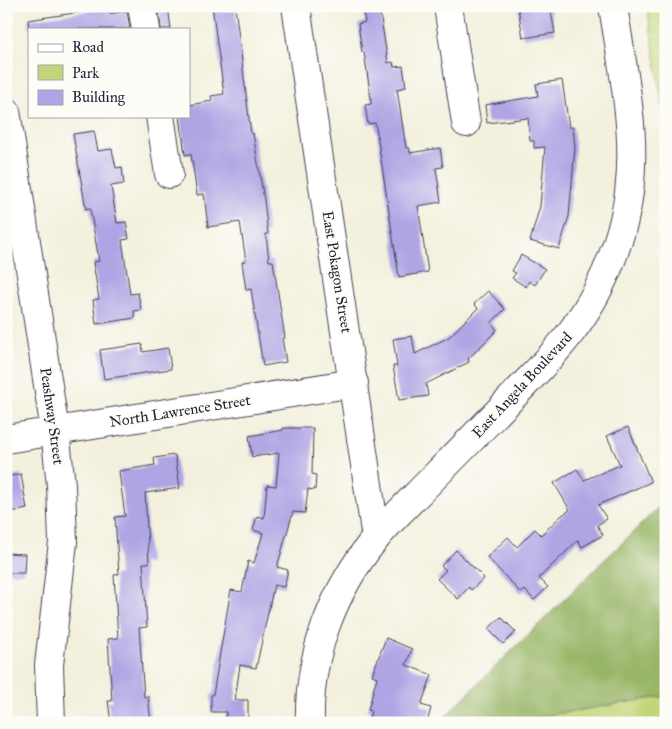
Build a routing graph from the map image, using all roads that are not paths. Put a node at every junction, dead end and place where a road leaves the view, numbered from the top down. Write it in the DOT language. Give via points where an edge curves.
graph roads {
  1 [pos="142,6"];
  2 [pos="296,6"];
  3 [pos="448,6"];
  4 [pos="613,6"];
  5 [pos="146,28"];
  6 [pos="6,111"];
  7 [pos="160,118"];
  8 [pos="466,123"];
  9 [pos="169,174"];
  10 [pos="354,384"];
  11 [pos="55,431"];
  12 [pos="6,439"];
  13 [pos="376,538"];
  14 [pos="51,723"];
  15 [pos="310,723"];
  1 -- 5 [label="street"];
  2 -- 10 [label="street, East Pokagon Street"];
  3 -- 8 [label="street"];
  4 -- 13 [label="street, East Angela Boulevard" via="632,130 630,189 614,255 583,316 557,349"];
  6 -- 11 [label="street, Peashway Street"];
  7 -- 9 [label="street"];
  10 -- 11 [label="street, North Lawrence Street"];
  10 -- 13 [label="street, East Pokagon Street"];
  11 -- 12 [label="street, North Lawrence Street"];
  11 -- 14 [label="street, Peashway Street" via="63,542 49,665"];
  13 -- 15 [label="street, East Angela Boulevard" via="348,577 323,633 312,683"];
}
